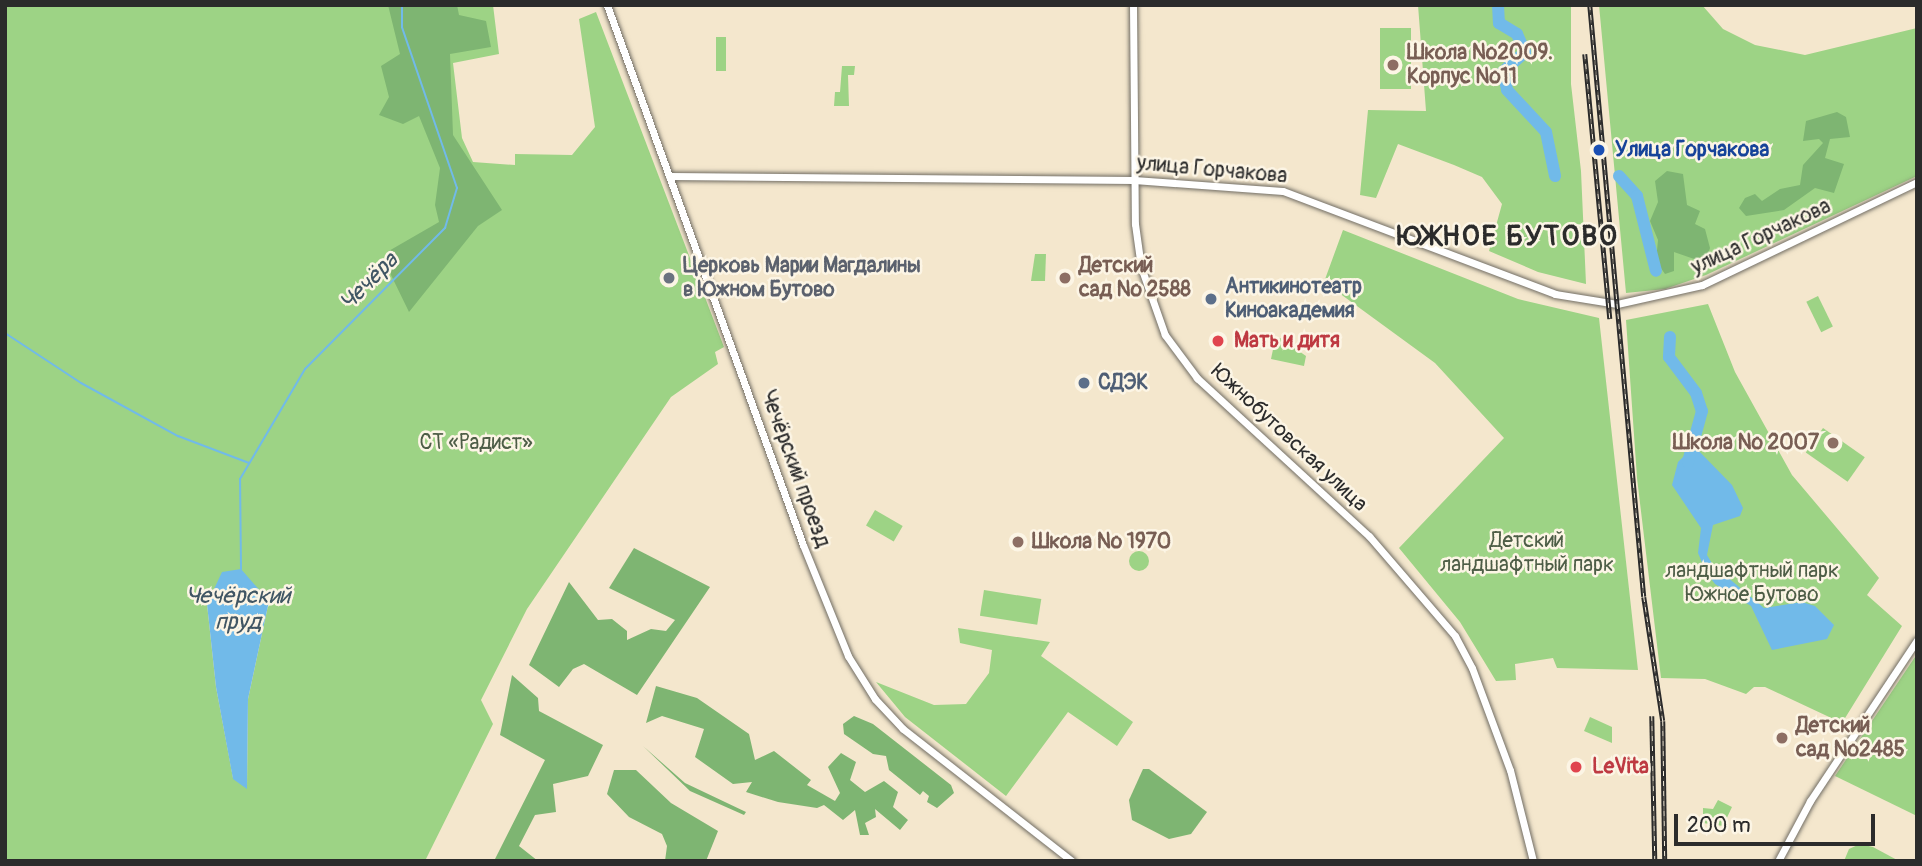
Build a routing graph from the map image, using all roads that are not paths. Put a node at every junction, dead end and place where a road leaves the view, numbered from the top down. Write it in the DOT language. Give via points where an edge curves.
graph roads {
  1 [pos="607,5"];
  2 [pos="1133,5"];
  3 [pos="669,176"];
  4 [pos="1134,180"];
  5 [pos="1917,182"];
  6 [pos="1917,640"];
  7 [pos="1072,861"];
  8 [pos="1533,861"];
  9 [pos="1778,861"];
  1 -- 3 [label="street, Чечёрский проезд"];
  2 -- 4 [label="street, Южнобутовская улица"];
  3 -- 4 [label="street, улица Горчакова"];
  3 -- 7 [label="street, Чечёрский проезд" via="818,584 855,668 903,729"];
  4 -- 5 [label="street, улица Горчакова" via="1283,191 1555,294 1617,304 1702,285"];
  4 -- 8 [label="street, Южнобутовская улица" via="1141,267 1165,335 1197,377 1369,536 1455,636 1510,770"];
  6 -- 9 [label="street" via="1810,801"];
}
